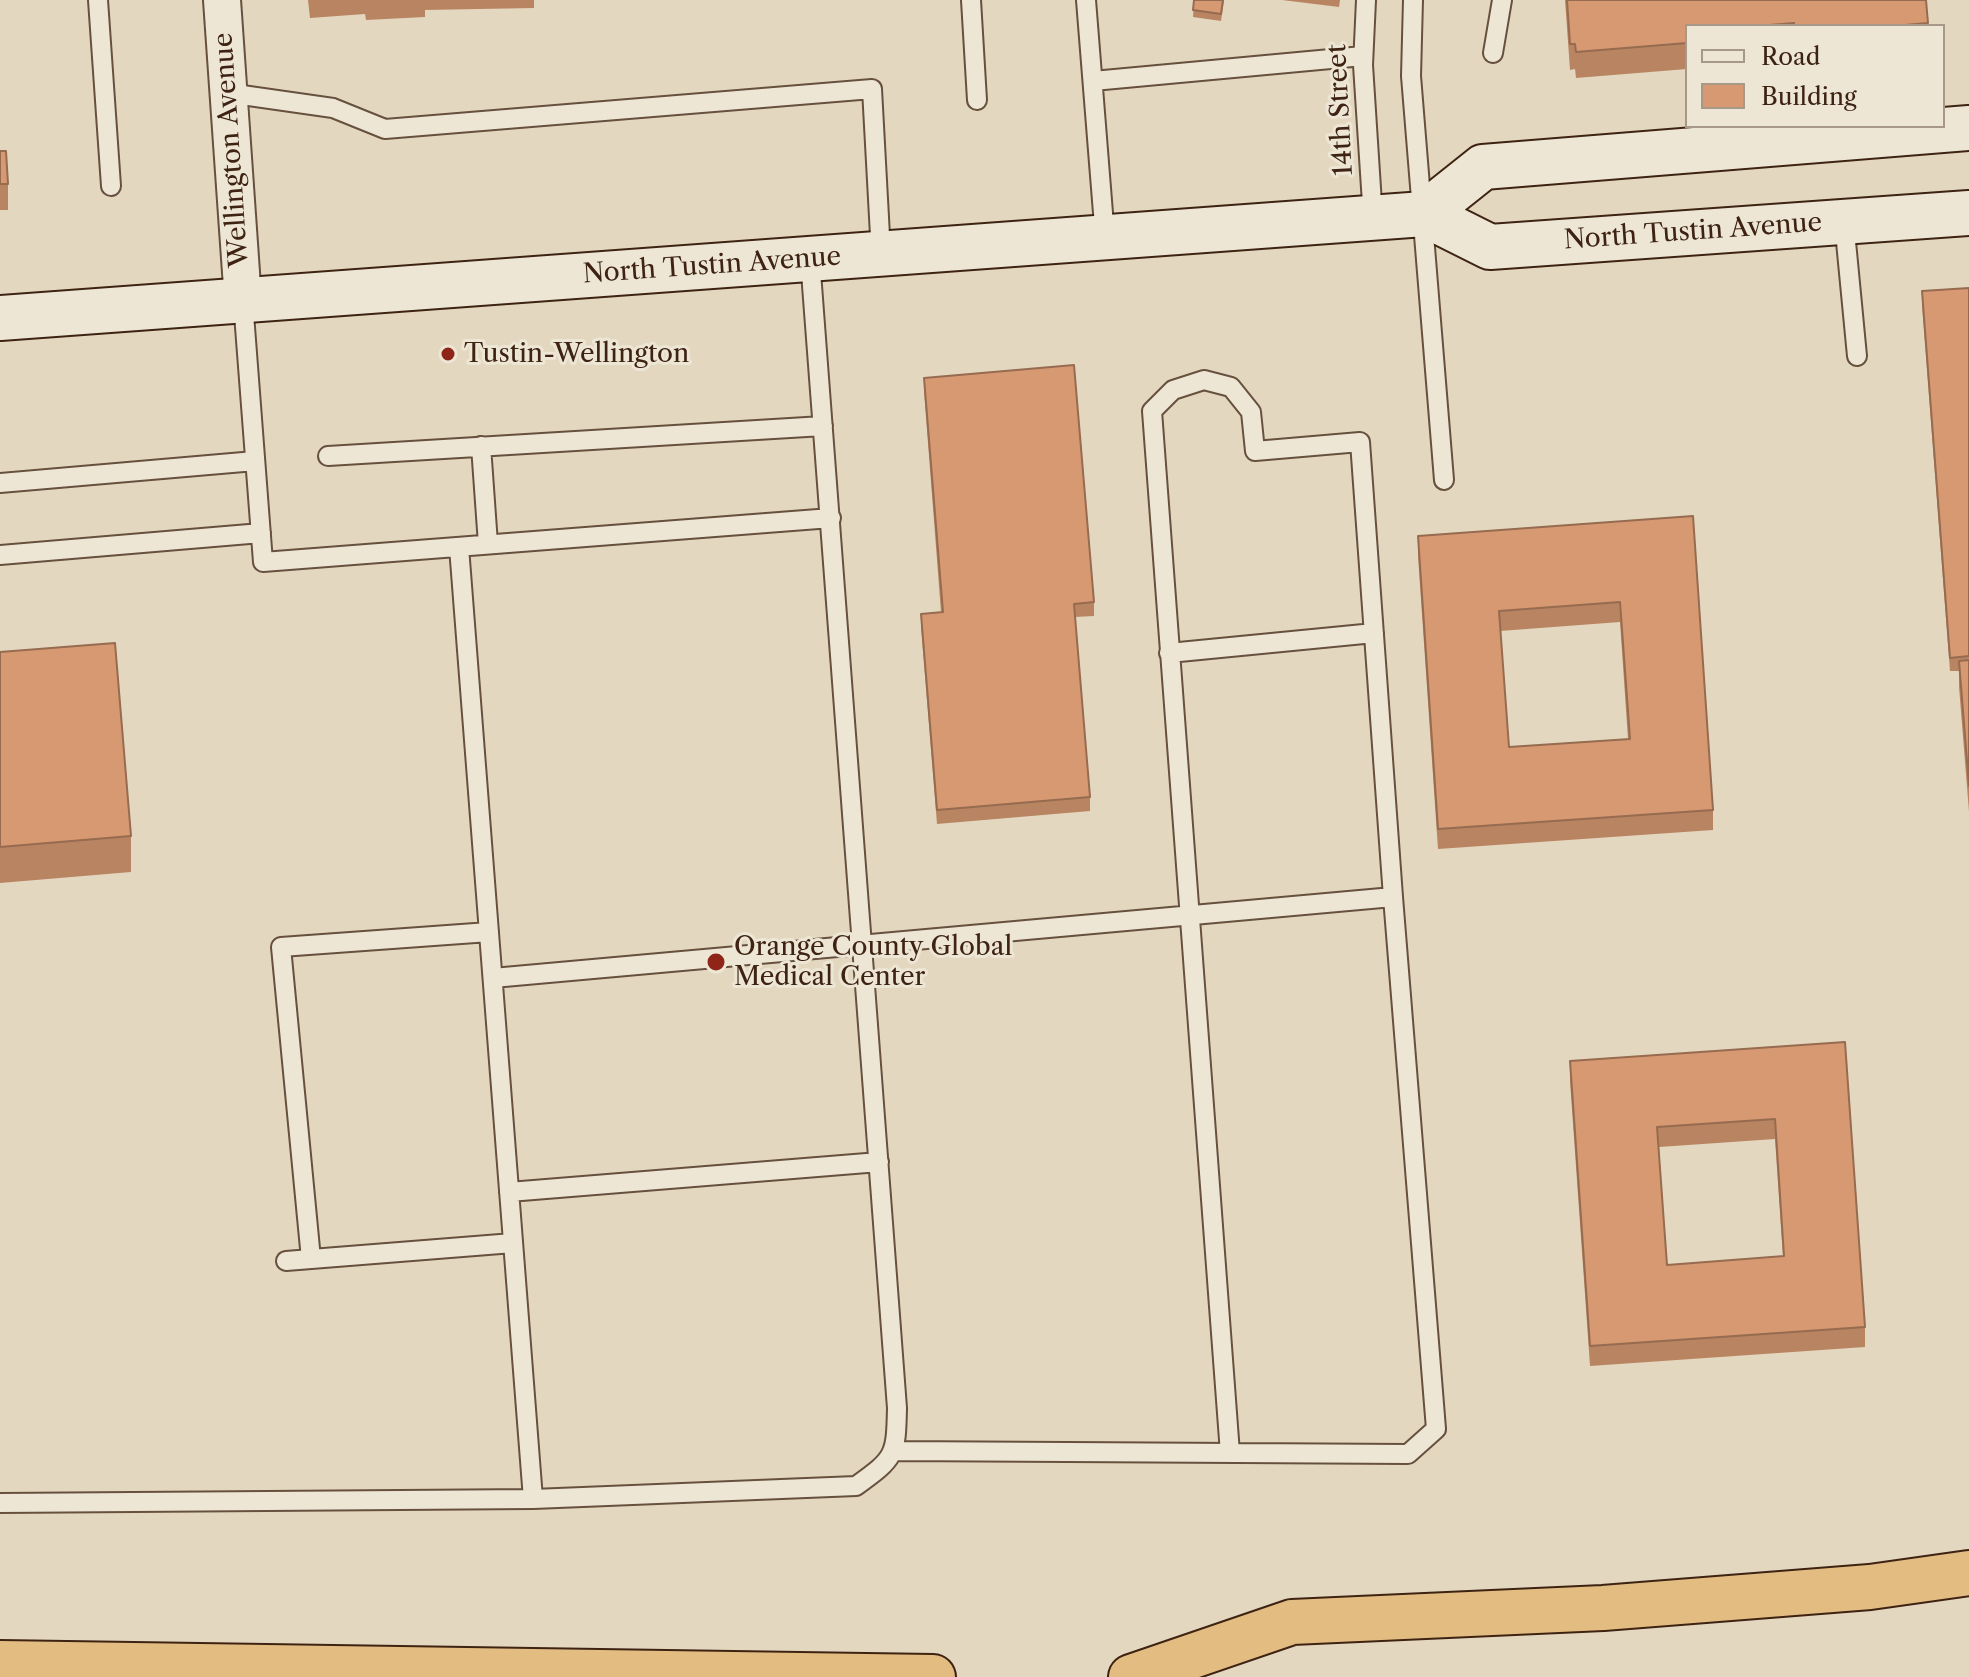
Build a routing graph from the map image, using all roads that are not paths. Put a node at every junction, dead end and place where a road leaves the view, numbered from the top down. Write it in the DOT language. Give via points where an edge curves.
graph roads {
  1 [pos="98,0"];
  2 [pos="222,0"];
  3 [pos="971,0"];
  4 [pos="1086,0"];
  5 [pos="1366,0"];
  6 [pos="1413,0"];
  7 [pos="1502,0"];
  8 [pos="1493,53"];
  9 [pos="1363,56"];
  10 [pos="1093,81"];
  11 [pos="228,93"];
  12 [pos="977,100"];
  13 [pos="1969,128"];
  14 [pos="111,186"];
  15 [pos="1969,213"];
  16 [pos="1424,214"];
  17 [pos="1373,219"];
  18 [pos="1844,221"];
  19 [pos="1105,238"];
  20 [pos="881,254"];
  21 [pos="810,259"];
  22 [pos="243,301"];
  23 [pos="0,318"];
  24 [pos="1857,356"];
  25 [pos="823,426"];
  26 [pos="481,446"];
  27 [pos="328,456"];
  28 [pos="255,461"];
  29 [pos="1444,480"];
  30 [pos="0,483"];
  31 [pos="831,518"];
  32 [pos="261,533"];
  33 [pos="488,544"];
  34 [pos="459,547"];
  35 [pos="0,555"];
  36 [pos="1374,633"];
  37 [pos="1169,653"];
  38 [pos="1393,897"];
  39 [pos="1188,915"];
  40 [pos="489,932"];
  41 [pos="863,944"];
  42 [pos="493,978"];
  43 [pos="879,1162"];
  44 [pos="509,1192"];
  45 [pos="513,1243"];
  46 [pos="311,1259"];
  47 [pos="286,1261"];
  48 [pos="896,1451"];
  49 [pos="1230,1453"];
  50 [pos="533,1499"];
  51 [pos="0,1503"];
  52 [pos="1969,1573"];
  53 [pos="0,1663"];
  54 [pos="933,1677"];
  55 [pos="1131,1677"];
  1 -- 14 [label="lane"];
  2 -- 11 [label="street, Wellington Avenue"];
  3 -- 12 [label="lane"];
  4 -- 10 [label="lane"];
  5 -- 9 [label="lane, 14th Street"];
  6 -- 16 [label="lane" via="1411,76"];
  7 -- 8 [label="lane"];
  9 -- 10 [label="lane"];
  9 -- 17 [label="lane, 14th Street"];
  10 -- 19 [label="lane"];
  11 -- 20 [label="lane" via="333,108 385,129 872,89"];
  11 -- 22 [label="street, Wellington Avenue"];
  13 -- 16 [label="main road" via="1483,167"];
  15 -- 18 [label="main road, North Tustin Avenue"];
  16 -- 17 [label="main road, North Tustin Avenue"];
  16 -- 18 [label="main road, North Tustin Avenue" via="1490,247"];
  16 -- 29 [label="lane"];
  17 -- 19 [label="main road, North Tustin Avenue"];
  18 -- 24 [label="lane"];
  19 -- 20 [label="main road, North Tustin Avenue"];
  20 -- 21 [label="main road, North Tustin Avenue"];
  21 -- 22 [label="main road, North Tustin Avenue"];
  21 -- 25 [label="lane"];
  22 -- 23 [label="main road, North Tustin Avenue"];
  22 -- 28 [label="lane"];
  25 -- 26 [label="lane"];
  25 -- 31 [label="lane"];
  26 -- 27 [label="lane"];
  26 -- 33 [label="lane"];
  28 -- 30 [label="lane"];
  28 -- 32 [label="lane"];
  31 -- 33 [label="lane"];
  31 -- 41 [label="lane"];
  32 -- 34 [label="lane" via="263,562"];
  32 -- 35 [label="lane"];
  33 -- 34 [label="lane"];
  34 -- 40 [label="lane"];
  36 -- 37 [label="lane"];
  36 -- 37 [label="lane" via="1360,442 1255,451 1251,412 1231,387 1204,380 1173,390 1152,411"];
  36 -- 38 [label="lane"];
  37 -- 39 [label="lane"];
  38 -- 39 [label="lane"];
  38 -- 49 [label="lane" via="1436,1429 1408,1454"];
  39 -- 41 [label="lane"];
  39 -- 49 [label="lane"];
  40 -- 42 [label="lane"];
  40 -- 46 [label="lane" via="281,947"];
  41 -- 42 [label="lane"];
  41 -- 43 [label="lane"];
  42 -- 44 [label="lane"];
  43 -- 44 [label="lane"];
  43 -- 48 [label="lane"];
  44 -- 45 [label="lane"];
  45 -- 46 [label="lane"];
  45 -- 50 [label="lane"];
  46 -- 47 [label="lane"];
  48 -- 49 [label="lane"];
  48 -- 50 [label="lane" via="856,1486"];
  50 -- 51 [label="lane"];
  52 -- 55 [label="highway" via="1870,1587 1603,1608 1292,1622"];
  53 -- 54 [label="highway"];
}
